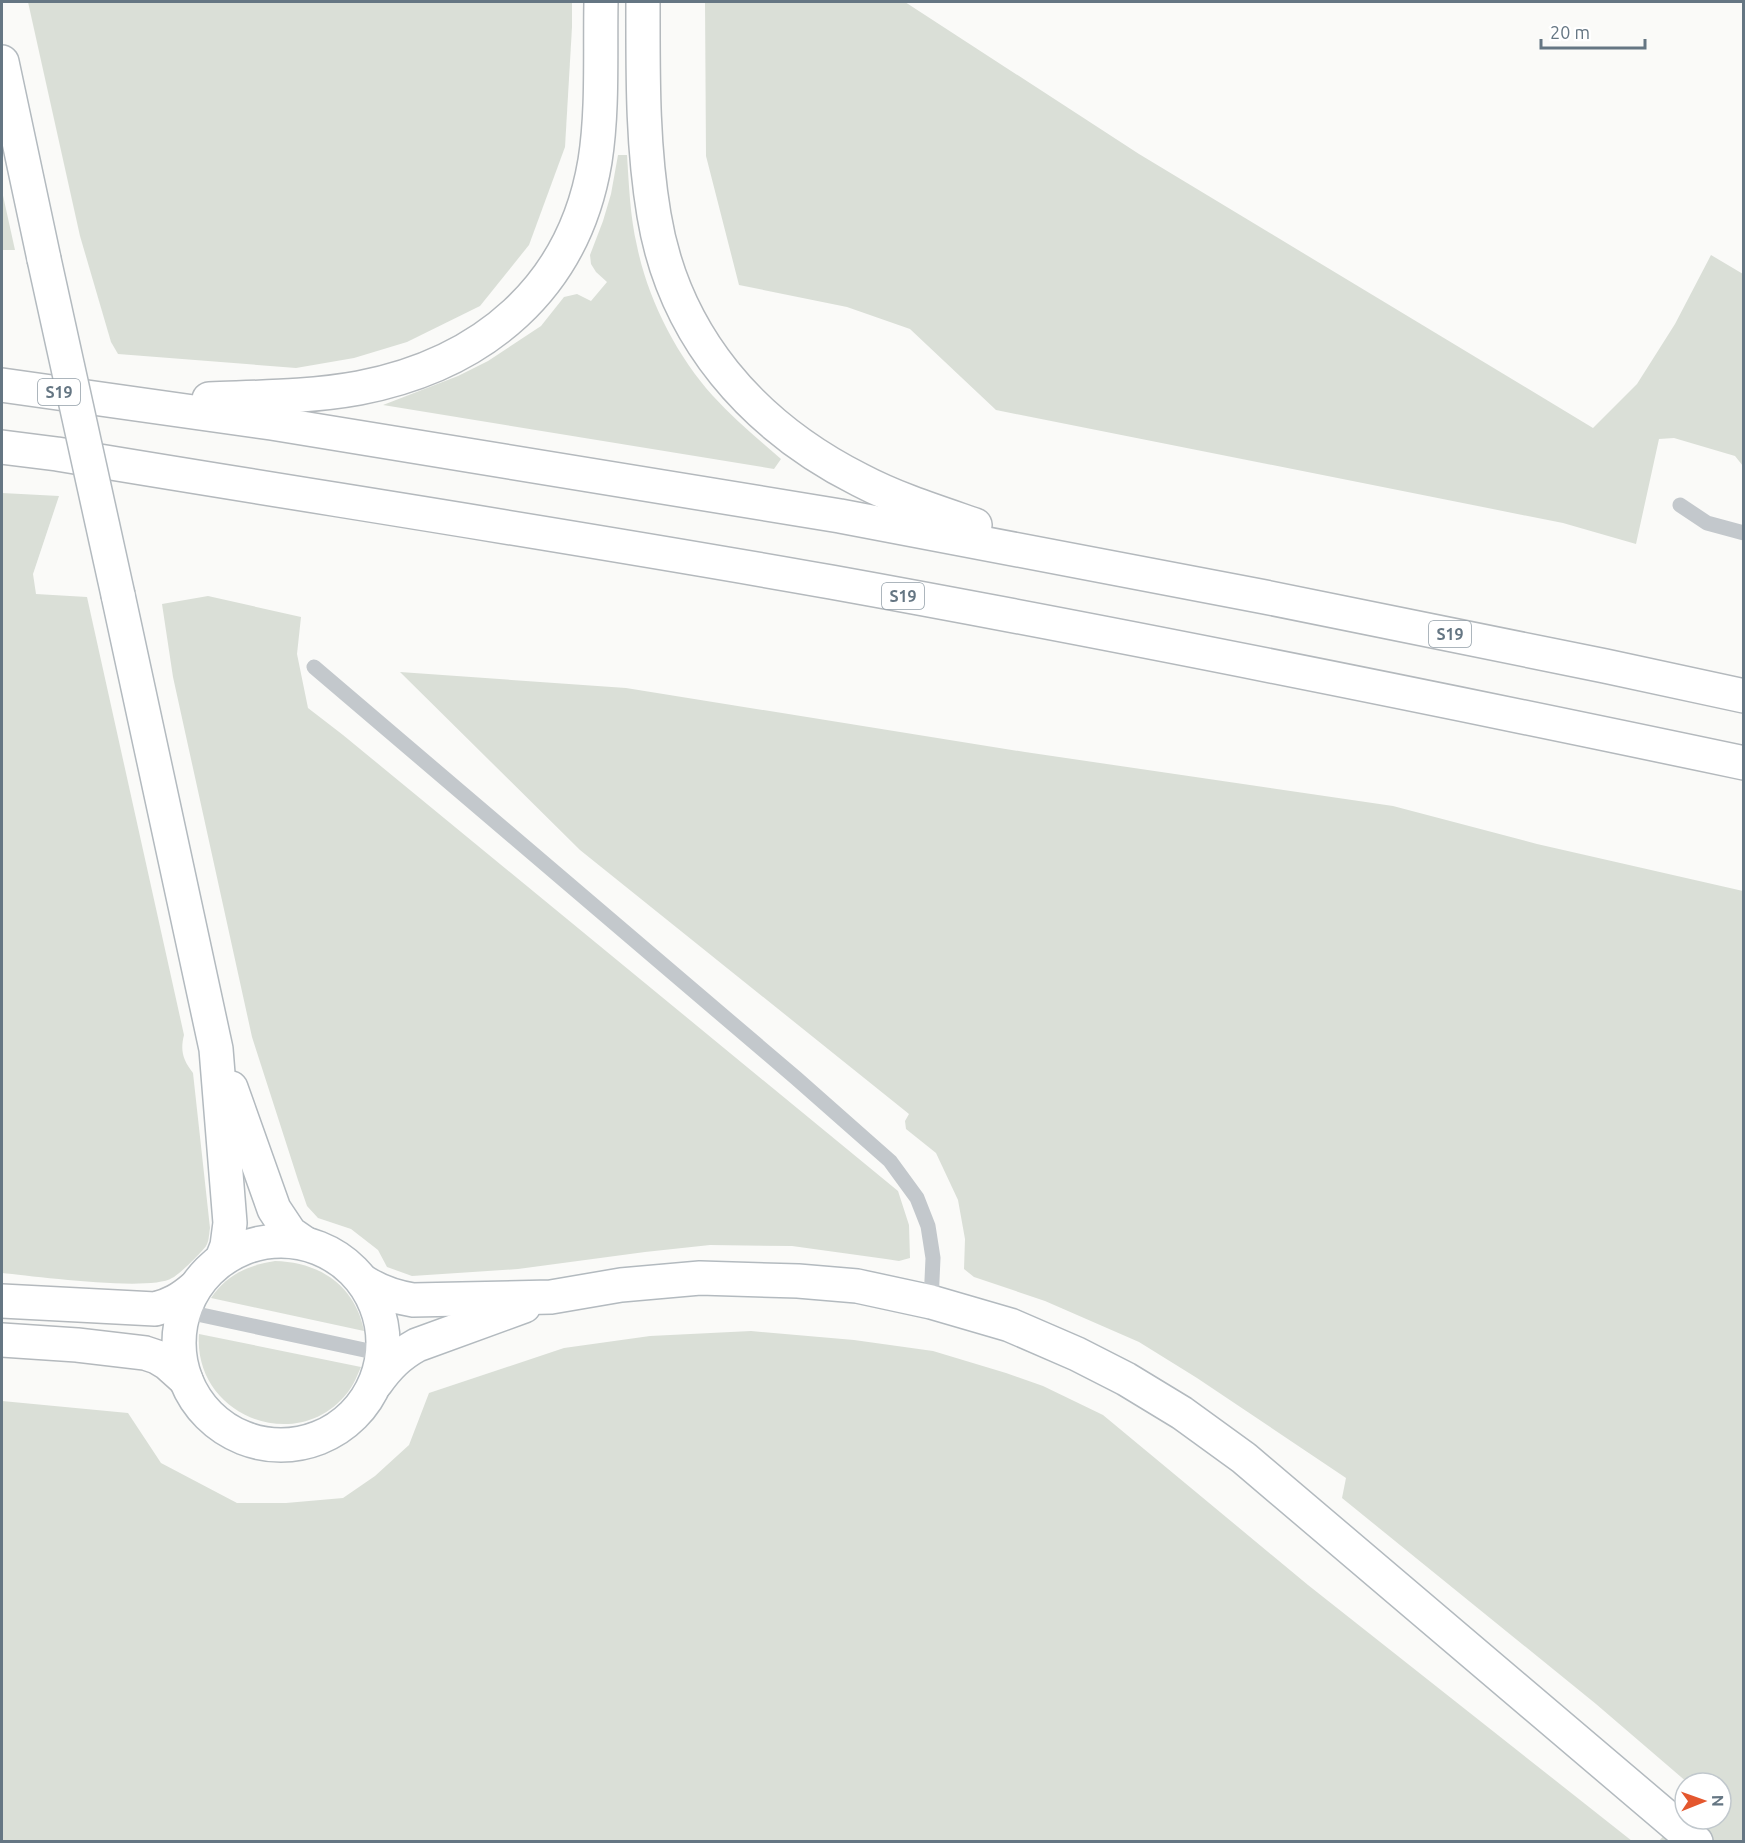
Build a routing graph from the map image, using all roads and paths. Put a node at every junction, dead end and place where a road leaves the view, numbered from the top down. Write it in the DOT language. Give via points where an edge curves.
graph roads {
  1 [pos="601,2"];
  2 [pos="643,2"];
  3 [pos="2,62"];
  4 [pos="2,385"];
  5 [pos="116,400"];
  6 [pos="2,447"];
  7 [pos="57,454"];
  8 [pos="2,455"];
  9 [pos="1680,505"];
  10 [pos="1743,533"];
  11 [pos="1155,575"];
  12 [pos="315,667"];
  13 [pos="1743,696"];
  14 [pos="1743,763"];
  15 [pos="216,1049"];
  16 [pos="303,1242"];
  17 [pos="222,1259"];
  18 [pos="364,1282"];
  19 [pos="551,1297"];
  20 [pos="189,1300"];
  21 [pos="2,1301"];
  22 [pos="931,1302"];
  23 [pos="2,1340"];
  24 [pos="379,1369"];
  25 [pos="186,1380"];
  26 [pos="1696,1842"];
  1 -- 5 [label="main road" via="599,137 578,224 564,254 529,301 507,321 481,341 429,368 358,388 293,396"];
  2 -- 11 [label="main road" via="643,82 654,217 678,297 720,370 786,434 862,481 1020,541"];
  3 -- 15 [label="main road, bridge"];
  4 -- 5 [label="main road, S19"];
  5 -- 11 [label="main road, S19" via="840,516"];
  6 -- 7 [label="main road, S19"];
  7 -- 8 [label="main road"];
  7 -- 14 [label="main road, S19" via="962,606 1266,664"];
  9 -- 10 [label="lane" via="1707,523"];
  11 -- 13 [label="main road, S19"];
  12 -- 22 [label="lane" via="890,1161 917,1198 928,1226 933,1258"];
  15 -- 16 [label="main road" via="274,1209 290,1233"];
  15 -- 17 [label="main road" via="230,1223"];
  16 -- 17 [label="main road" via="260,1242"];
  16 -- 18 [label="main road" via="337,1257"];
  17 -- 20 [label="main road" via="206,1272"];
  18 -- 19 [label="main road" via="380,1292 412,1300"];
  18 -- 24 [label="main road" via="380,1316 383,1335"];
  19 -- 22 [label="main road" via="661,1280 730,1278 857,1286"];
  19 -- 24 [label="main road" via="417,1345"];
  20 -- 21 [label="main road" via="155,1309"];
  20 -- 24 [label="lane"];
  20 -- 25 [label="main road" via="179,1334"];
  22 -- 26 [label="main road" via="1010,1325 1077,1354 1182,1413 1244,1458"];
  23 -- 25 [label="main road" via="145,1353 167,1363"];
  24 -- 25 [label="main road" via="361,1407 342,1425 319,1439 293,1445 266,1445 240,1437 217,1423 198,1404"];
}
